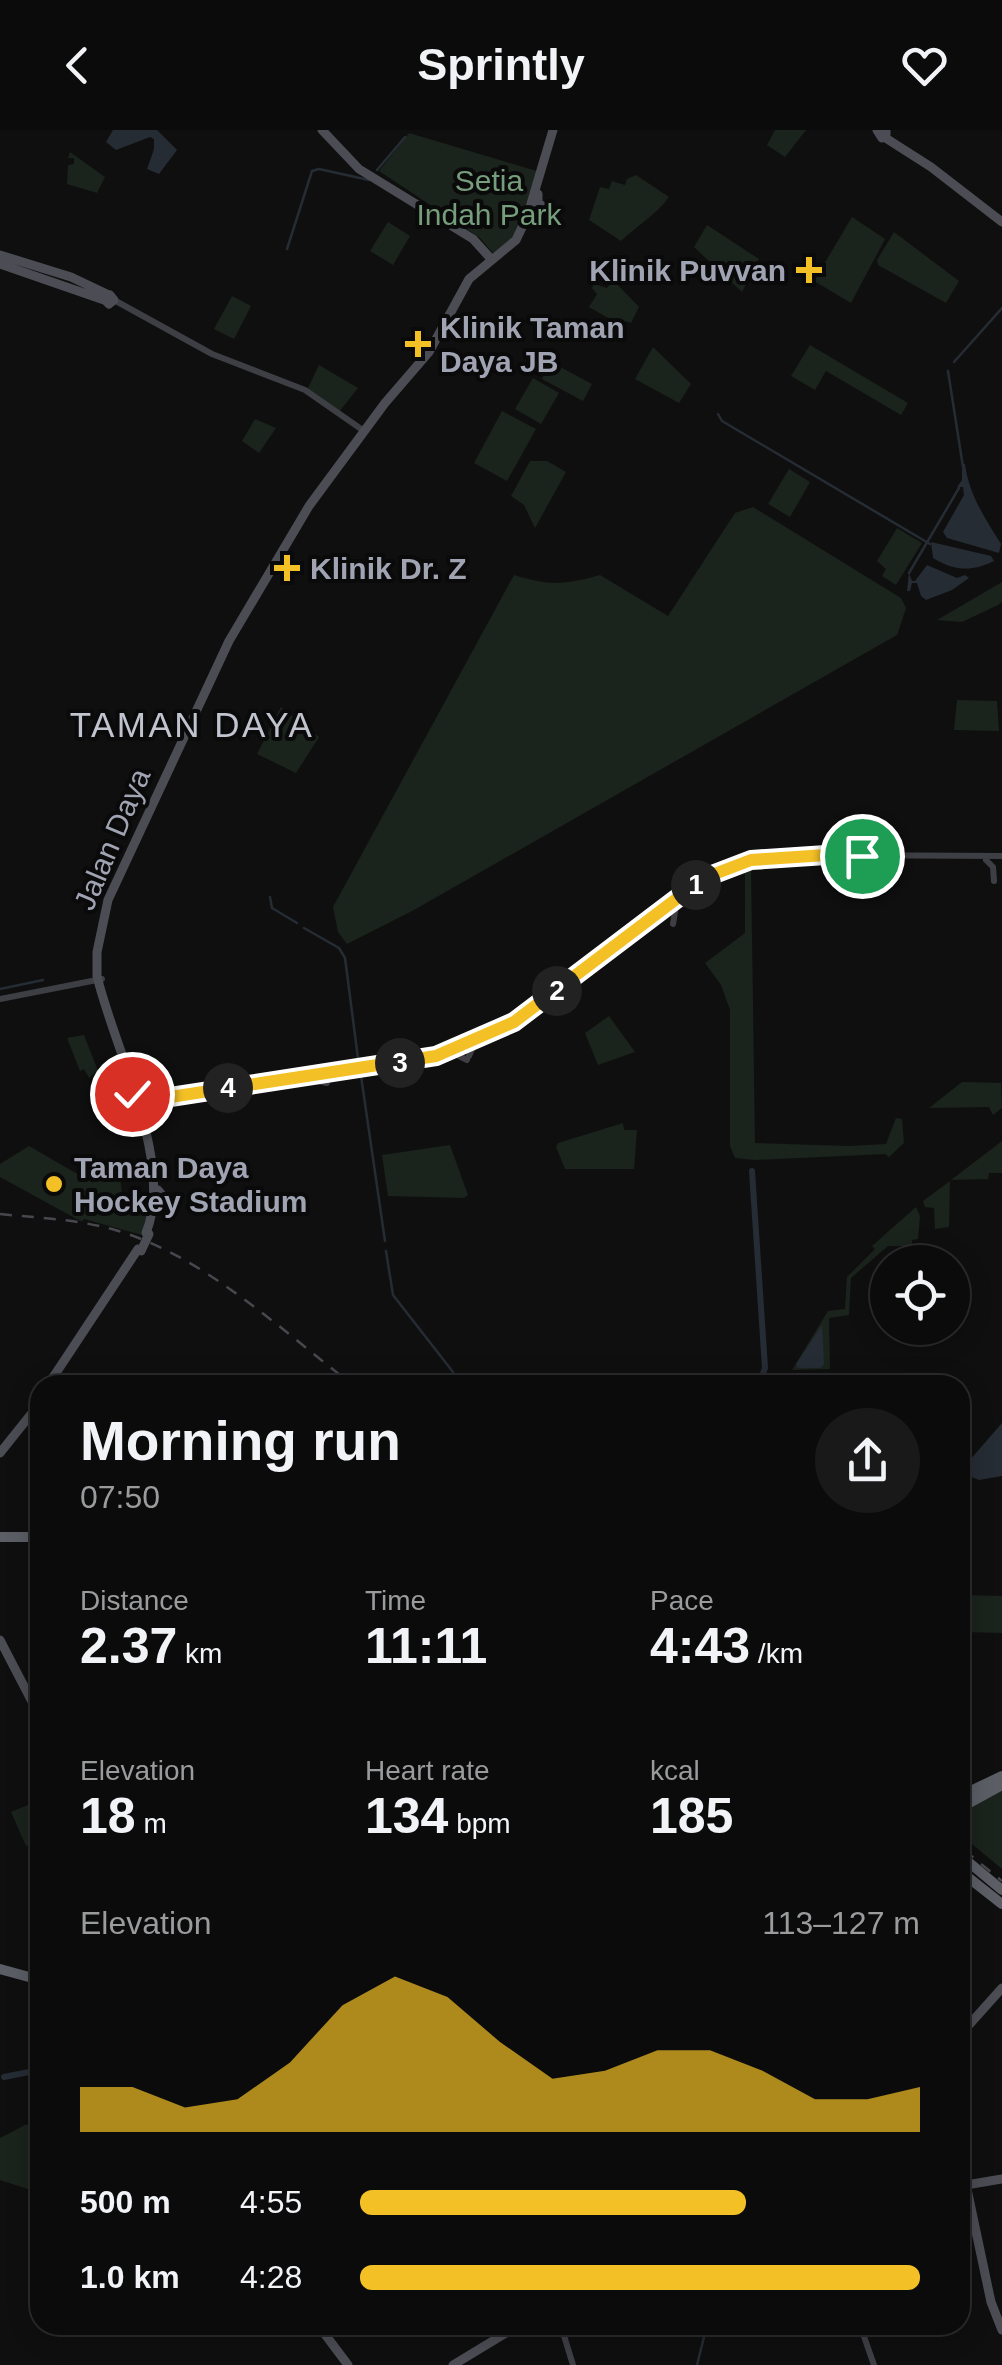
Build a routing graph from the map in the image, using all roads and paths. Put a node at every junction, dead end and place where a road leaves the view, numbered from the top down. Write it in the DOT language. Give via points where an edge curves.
graph roads {
  1 [pos="555,130"];
  2 [pos="882,135"];
  3 [pos="327,139"];
  4 [pos="352,164"];
  5 [pos="368,170"];
  6 [pos="384,184"];
  7 [pos="533,207"];
  8 [pos="1002,220"];
  9 [pos="0,255"];
  10 [pos="504,256"];
  11 [pos="486,261"];
  12 [pos="0,264"];
  13 [pos="36,270"];
  14 [pos="112,301"];
  15 [pos="364,431"];
  16 [pos="337,474"];
  17 [pos="826,855"];
  18 [pos="864,855"];
  19 [pos="840,859"];
  20 [pos="1002,859"];
  21 [pos="986,860"];
  22 [pos="731,866"];
  23 [pos="996,868"];
  24 [pos="710,876"];
  25 [pos="994,881"];
  26 [pos="676,905"];
  27 [pos="654,923"];
  28 [pos="98,980"];
  29 [pos="0,997"];
  30 [pos="474,1044"];
  31 [pos="453,1053"];
  32 [pos="329,1076"];
  33 [pos="130,1080"];
  34 [pos="143,1102"];
  35 [pos="146,1136"];
  36 [pos="161,1204"];
  37 [pos="57,1375"];
  38 [pos="30,1411"];
  39 [pos="30,1413"];
  40 [pos="0,1445"];
  41 [pos="0,1453"];
  42 [pos="0,1540"];
  43 [pos="30,1540"];
  44 [pos="0,1640"];
  45 [pos="30,1698"];
  46 [pos="1002,1780"];
  47 [pos="970,1786"];
  48 [pos="970,1799"];
  49 [pos="970,1864"];
  50 [pos="970,1870"];
  51 [pos="970,1879"];
  52 [pos="970,1886"];
  53 [pos="1002,1894"];
  54 [pos="1002,1906"];
  55 [pos="0,1966"];
  56 [pos="30,1972"];
  57 [pos="1002,1988"];
  58 [pos="970,2023"];
  59 [pos="998,2180"];
  60 [pos="970,2184"];
  61 [pos="970,2207"];
  62 [pos="970,2211"];
  63 [pos="1002,2330"];
  64 [pos="327,2335"];
  65 [pos="329,2335"];
  66 [pos="505,2335"];
  67 [pos="507,2335"];
  68 [pos="561,2335"];
  69 [pos="865,2335"];
  70 [pos="1002,2338"];
  71 [pos="350,2365"];
  72 [pos="453,2365"];
  73 [pos="462,2365"];
  74 [pos="571,2365"];
  75 [pos="875,2365"];
  1 -- 7 [label="main road, Jalan Daya"];
  2 -- 8 [label="main road"];
  3 -- 4 [label="main road"];
  3 -- 5 [label="main road"];
  4 -- 5 [label="main road"];
  4 -- 6 [label="main road"];
  5 -- 6 [label="main road"];
  5 -- 11 [label="main road" via="476,236"];
  6 -- 11 [label="main road" via="473,240"];
  7 -- 7 [label="main road" via="538,203 548,212 536,213"];
  7 -- 10 [label="main road, Jalan Daya" via="521,242"];
  9 -- 13 [label="main road"];
  10 -- 11 [label="main road"];
  10 -- 11 [label="main road, Jalan Daya"];
  11 -- 15 [label="main road, Jalan Daya" via="429,352"];
  11 -- 16 [label="main road, Jalan Daya" via="444,337"];
  12 -- 13 [label="main road"];
  13 -- 14 [label="main road"];
  14 -- 15 [label="main road" via="212,354 305,390"];
  15 -- 16 [label="main road, Jalan Daya"];
  16 -- 28 [label="main road, Jalan Daya" via="226,653 111,902"];
  17 -- 18 [label="main road"];
  17 -- 19 [label="main road"];
  17 -- 22 [label="main road"];
  18 -- 19 [label="main road"];
  18 -- 20 [label="main road"];
  19 -- 21 [label="main road"];
  19 -- 26 [label="main road" via="748,864 706,882"];
  20 -- 21 [label="main road"];
  20 -- 23 [label="main road"];
  21 -- 25 [label="main road"];
  22 -- 24 [label="main road"];
  22 -- 24 [label="main road" via="718,864"];
  24 -- 32 [label="main road" via="514,1022 436,1056"];
  26 -- 27 [label="main road"];
  26 -- 27 [label="main road" via="672,926"];
  27 -- 30 [label="main road" via="527,1018"];
  28 -- 29 [label="main road"];
  28 -- 33 [label="main road, Jalan Daya"];
  28 -- 34 [label="main road, Jalan Daya"];
  30 -- 31 [label="main road"];
  30 -- 31 [label="main road" via="468,1058"];
  31 -- 32 [label="main road" via="418,1065"];
  32 -- 34 [label="main road"];
  33 -- 34 [label="main road, Jalan Daya"];
  33 -- 35 [label="main road"];
  34 -- 35 [label="main road, Jalan Daya"];
  34 -- 36 [label="main road, Jalan Daya"];
  35 -- 36 [label="main road, Jalan Daya"];
  36 -- 37 [label="main road, Jalan Daya, bridge" via="140,1250"];
  38 -- 40 [label="main road"];
  39 -- 41 [label="main road"];
  42 -- 43 [label="highway"];
  44 -- 45 [label="main road"];
  46 -- 47 [label="highway"];
  46 -- 48 [label="highway"];
  49 -- 53 [label="highway"];
  50 -- 53 [label="highway"];
  51 -- 54 [label="highway"];
  52 -- 54 [label="highway"];
  55 -- 56 [label="highway"];
  57 -- 58 [label="main road"];
  59 -- 60 [label="main road"];
  61 -- 63 [label="main road"];
  62 -- 70 [label="main road"];
  64 -- 71 [label="main road"];
  65 -- 71 [label="main road"];
  66 -- 72 [label="main road"];
  67 -- 73 [label="main road"];
  68 -- 74 [label="main road"];
  69 -- 75 [label="main road"];
}
